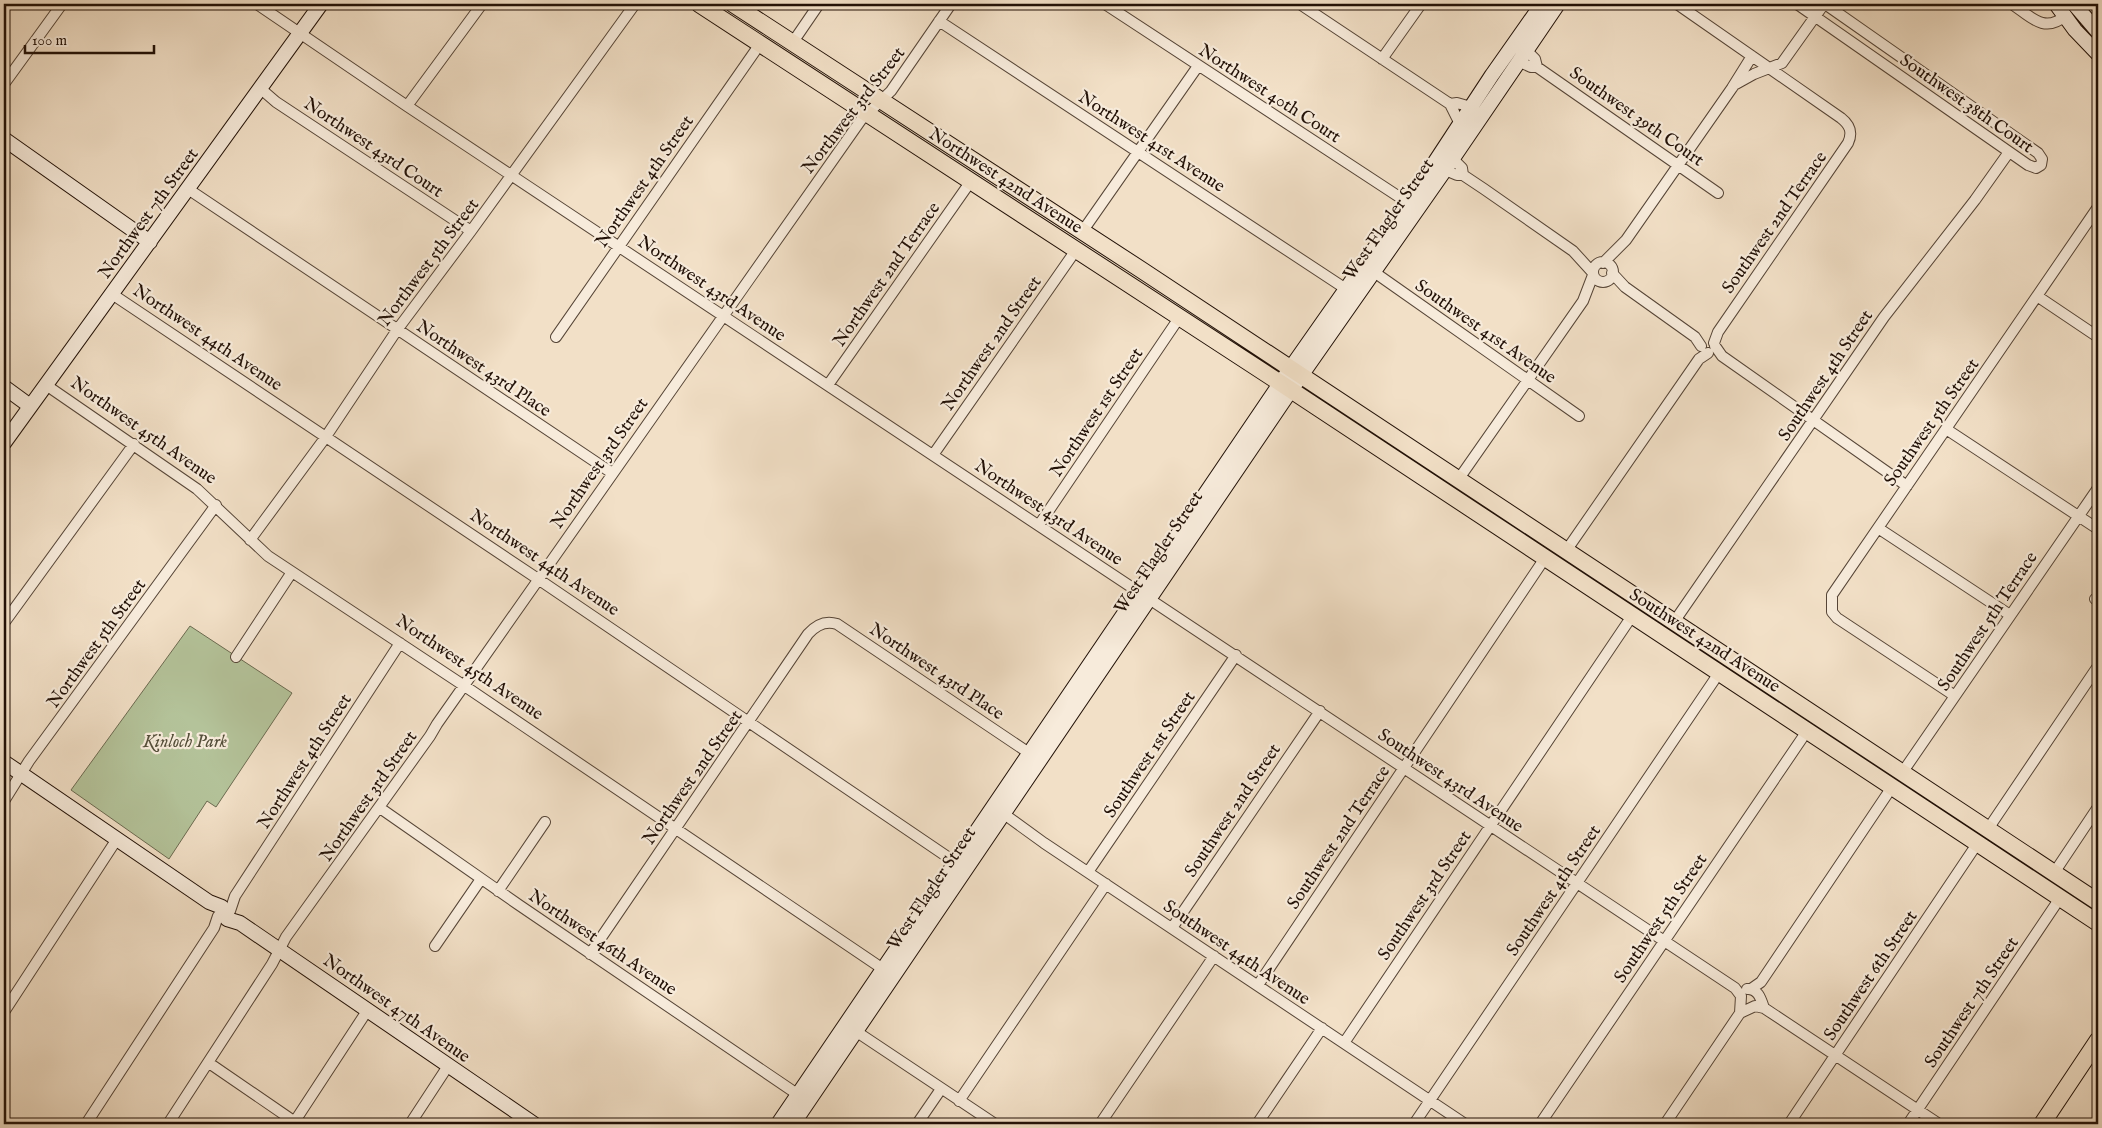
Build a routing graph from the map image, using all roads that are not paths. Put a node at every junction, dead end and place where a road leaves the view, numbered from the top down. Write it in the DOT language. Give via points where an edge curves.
graph roads {
  1 [pos="62,4"];
  2 [pos="257,4"];
  3 [pos="321,4"];
  4 [pos="482,4"];
  5 [pos="635,4"];
  6 [pos="699,4"];
  7 [pos="733,4"];
  8 [pos="819,4"];
  9 [pos="951,4"];
  10 [pos="1105,4"];
  11 [pos="1301,4"];
  12 [pos="1421,4"];
  13 [pos="1542,4"];
  14 [pos="1558,4"];
  15 [pos="1677,4"];
  16 [pos="1797,4"];
  17 [pos="1825,4"];
  18 [pos="2012,4"];
  19 [pos="2056,4"];
  20 [pos="2074,4"];
  21 [pos="2065,16"];
  22 [pos="1816,17"];
  23 [pos="939,21"];
  24 [pos="2098,32"];
  25 [pos="299,33"];
  26 [pos="793,42"];
  27 [pos="760,44"];
  28 [pos="2098,54"];
  29 [pos="1522,56"];
  30 [pos="1752,56"];
  31 [pos="1382,59"];
  32 [pos="1198,66"];
  33 [pos="1769,68"];
  34 [pos="4,84"];
  35 [pos="261,88"];
  36 [pos="1732,88"];
  37 [pos="881,100"];
  38 [pos="1450,104"];
  39 [pos="407,106"];
  40 [pos="1471,107"];
  41 [pos="868,113"];
  42 [pos="1460,124"];
  43 [pos="4,139"];
  44 [pos="1139,152"];
  45 [pos="2009,152"];
  46 [pos="1449,165"];
  47 [pos="1678,165"];
  48 [pos="512,175"];
  49 [pos="970,181"];
  50 [pos="188,189"];
  51 [pos="1718,193"];
  52 [pos="1412,205"];
  53 [pos="2097,212"];
  54 [pos="471,231"];
  55 [pos="1082,232"];
  56 [pos="1626,240"];
  57 [pos="150,242"];
  58 [pos="618,245"];
  59 [pos="1108,249"];
  60 [pos="1076,250"];
  61 [pos="1573,251"];
  62 [pos="1601,263"];
  63 [pos="1612,271"];
  64 [pos="1374,272"];
  65 [pos="1593,274"];
  66 [pos="1604,282"];
  67 [pos="1625,287"];
  68 [pos="1346,288"];
  69 [pos="112,294"];
  70 [pos="2037,296"];
  71 [pos="1583,301"];
  72 [pos="723,315"];
  73 [pos="1179,318"];
  74 [pos="398,330"];
  75 [pos="556,337"];
  76 [pos="2098,337"];
  77 [pos="1709,344"];
  78 [pos="1295,373"];
  79 [pos="1528,380"];
  80 [pos="46,385"];
  81 [pos="828,385"];
  82 [pos="1286,386"];
  83 [pos="4,387"];
  84 [pos="30,406"];
  85 [pos="1579,416"];
  86 [pos="1814,420"];
  87 [pos="1946,429"];
  88 [pos="325,438"];
  89 [pos="4,443"];
  90 [pos="134,444"];
  91 [pos="934,455"];
  92 [pos="612,474"];
  93 [pos="1422,477"];
  94 [pos="1458,480"];
  95 [pos="1907,486"];
  96 [pos="2098,488"];
  97 [pos="1448,494"];
  98 [pos="1487,499"];
  99 [pos="216,505"];
  100 [pos="2079,516"];
  101 [pos="1039,525"];
  102 [pos="1878,528"];
  103 [pos="2098,529"];
  104 [pos="250,540"];
  105 [pos="1569,553"];
  106 [pos="1545,558"];
  107 [pos="292,572"];
  108 [pos="538,579"];
  109 [pos="1144,595"];
  110 [pos="2010,615"];
  111 [pos="1632,616"];
  112 [pos="824,622"];
  113 [pos="1674,622"];
  114 [pos="4,623"];
  115 [pos="400,643"];
  116 [pos="1236,655"];
  117 [pos="236,657"];
  118 [pos="2098,666"];
  119 [pos="1720,674"];
  120 [pos="1762,680"];
  121 [pos="1734,683"];
  122 [pos="464,685"];
  123 [pos="1955,696"];
  124 [pos="1320,711"];
  125 [pos="750,722"];
  126 [pos="1806,731"];
  127 [pos="1029,753"];
  128 [pos="1883,760"];
  129 [pos="4,762"];
  130 [pos="1404,768"];
  131 [pos="21,773"];
  132 [pos="1902,773"];
  133 [pos="1892,787"];
  134 [pos="4,801"];
  135 [pos="996,801"];
  136 [pos="2098,807"];
  137 [pos="380,808"];
  138 [pos="1004,814"];
  139 [pos="545,822"];
  140 [pos="1491,826"];
  141 [pos="676,829"];
  142 [pos="1988,829"];
  143 [pos="117,840"];
  144 [pos="1977,844"];
  145 [pos="955,862"];
  146 [pos="1088,872"];
  147 [pos="2054,873"];
  148 [pos="481,878"];
  149 [pos="1577,883"];
  150 [pos="1106,884"];
  151 [pos="955,886"];
  152 [pos="498,891"];
  153 [pos="2060,898"];
  154 [pos="2098,902"];
  155 [pos="223,914"];
  156 [pos="2098,923"];
  157 [pos="1172,928"];
  158 [pos="1664,941"];
  159 [pos="435,946"];
  160 [pos="280,950"];
  161 [pos="590,954"];
  162 [pos="1214,956"];
  163 [pos="883,969"];
  164 [pos="1258,985"];
  165 [pos="1749,999"];
  166 [pos="367,1010"];
  167 [pos="4,1012"];
  168 [pos="851,1028"];
  169 [pos="1322,1028"];
  170 [pos="2098,1040"];
  171 [pos="1344,1043"];
  172 [pos="1835,1055"];
  173 [pos="209,1063"];
  174 [pos="448,1066"];
  175 [pos="941,1089"];
  176 [pos="803,1098"];
  177 [pos="959,1101"];
  178 [pos="1430,1101"];
  179 [pos="1918,1110"];
  180 [pos="295,1123"];
  181 [pos="86,1124"];
  182 [pos="168,1124"];
  183 [pos="410,1124"];
  184 [pos="534,1124"];
  185 [pos="778,1124"];
  186 [pos="793,1124"];
  187 [pos="916,1124"];
  188 [pos="995,1124"];
  189 [pos="1100,1124"];
  190 [pos="1257,1124"];
  191 [pos="1414,1124"];
  192 [pos="1465,1124"];
  193 [pos="1540,1124"];
  194 [pos="1665,1124"];
  195 [pos="1789,1124"];
  196 [pos="1908,1124"];
  197 [pos="1939,1124"];
  198 [pos="2042,1124"];
  1 -- 34 [label="street"];
  2 -- 25 [label="street, Northwest 43rd Avenue"];
  3 -- 25 [label="main road, Northwest 7th Street"];
  4 -- 39 [label="street"];
  5 -- 48 [label="street, Northwest 5th Street"];
  6 -- 27 [label="main road, Northwest 42nd Avenue"];
  7 -- 26 [label="main road, Northwest 42nd Avenue"];
  8 -- 26 [label="street"];
  9 -- 23 [label="street, Northwest 3rd Street"];
  10 -- 32 [label="street, Northwest 40th Court"];
  11 -- 31 [label="street"];
  12 -- 31 [label="street"];
  13 -- 40 [label="main road, West Flagler Street"];
  14 -- 29 [label="main road, West Flagler Street"];
  15 -- 30 [label="street"];
  16 -- 22 [label="street, Southwest 38th Court"];
  17 -- 22 [label="street"];
  17 -- 45 [label="street, Southwest 38th Court" via="2038,153 2042,162 2039,167 2031,168"];
  18 -- 21 [label="street" via="2046,25"];
  19 -- 21 [label="main road"];
  20 -- 21 [label="main road"];
  20 -- 24 [label="main road"];
  21 -- 28 [label="main road"];
  22 -- 33 [label="street" via="1782,63"];
  22 -- 45 [label="street, Southwest 38th Court"];
  23 -- 37 [label="street, Northwest 3rd Street" via="891,91"];
  23 -- 44 [label="street, Northwest 41st Avenue"];
  25 -- 35 [label="main road, Northwest 7th Street"];
  25 -- 39 [label="street, Northwest 43rd Avenue"];
  26 -- 37 [label="main road, Northwest 42nd Avenue"];
  27 -- 41 [label="main road, Northwest 42nd Avenue"];
  27 -- 58 [label="street, Northwest 4th Street"];
  29 -- 46 [label="main road, West Flagler Street"];
  29 -- 47 [label="street, Southwest 39th Court" via="1531,67 1537,67"];
  30 -- 33 [label="street"];
  30 -- 36 [label="street"];
  31 -- 38 [label="street"];
  32 -- 44 [label="street"];
  32 -- 52 [label="street, Northwest 40th Court"];
  33 -- 36 [label="street"];
  33 -- 77 [label="street, Southwest 2nd Terrace" via="1841,118 1850,129 1848,143"];
  35 -- 50 [label="main road, Northwest 7th Street"];
  35 -- 54 [label="street, Northwest 43rd Court" via="276,102"];
  36 -- 47 [label="street"];
  37 -- 41 [label="street, Northwest 3rd Street"];
  37 -- 55 [label="main road, Northwest 42nd Avenue"];
  38 -- 40 [label="street"];
  38 -- 42 [label="street"];
  39 -- 48 [label="street, Northwest 43rd Avenue"];
  40 -- 42 [label="main road, West Flagler Street"];
  41 -- 49 [label="main road, Northwest 42nd Avenue"];
  41 -- 72 [label="street, Northwest 3rd Street"];
  42 -- 52 [label="main road, West Flagler Street"];
  43 -- 57 [label="main road"];
  44 -- 55 [label="street"];
  44 -- 68 [label="street, Northwest 41st Avenue"];
  45 -- 86 [label="street, Southwest 4th Street" via="1889,310"];
  46 -- 52 [label="main road, West Flagler Street"];
  46 -- 61 [label="street" via="1457,175 1463,175"];
  47 -- 51 [label="street, Southwest 39th Court"];
  47 -- 56 [label="street"];
  48 -- 54 [label="street, Northwest 5th Street"];
  48 -- 58 [label="street, Northwest 43rd Avenue"];
  49 -- 60 [label="main road, Northwest 42nd Avenue"];
  49 -- 81 [label="street, Northwest 2nd Terrace"];
  50 -- 57 [label="main road, Northwest 7th Street"];
  50 -- 74 [label="street, Northwest 43rd Place"];
  52 -- 64 [label="main road, West Flagler Street"];
  52 -- 68 [label="main road, West Flagler Street"];
  53 -- 70 [label="street, Southwest 5th Street"];
  54 -- 74 [label="street, Northwest 5th Street"];
  55 -- 59 [label="main road, Northwest 42nd Avenue"];
  56 -- 62 [label="street"];
  56 -- 63 [label="street"];
  57 -- 69 [label="main road, Northwest 7th Street"];
  58 -- 72 [label="street, Northwest 43rd Avenue"];
  58 -- 75 [label="street, Northwest 4th Street"];
  59 -- 60 [label="main road" via="1090,246"];
  59 -- 78 [label="main road, Northwest 42nd Avenue"];
  60 -- 73 [label="main road, Northwest 42nd Avenue"];
  60 -- 91 [label="street, Northwest 2nd Street"];
  61 -- 62 [label="street"];
  61 -- 65 [label="street"];
  62 -- 63 [label="street" via="1608,264"];
  62 -- 65 [label="street"];
  63 -- 66 [label="street"];
  63 -- 67 [label="street"];
  64 -- 78 [label="main road, West Flagler Street"];
  64 -- 79 [label="street, Southwest 41st Avenue"];
  65 -- 66 [label="street"];
  65 -- 71 [label="street"];
  66 -- 67 [label="street"];
  66 -- 71 [label="street"];
  67 -- 77 [label="street"];
  68 -- 78 [label="main road, West Flagler Street"];
  69 -- 80 [label="main road, Northwest 7th Street"];
  69 -- 88 [label="street, Northwest 44th Avenue"];
  70 -- 76 [label="street"];
  70 -- 87 [label="street, Southwest 5th Street"];
  71 -- 79 [label="street"];
  72 -- 81 [label="street, Northwest 43rd Avenue"];
  72 -- 92 [label="street, Northwest 3rd Street"];
  73 -- 82 [label="main road, Northwest 42nd Avenue"];
  73 -- 101 [label="street, Northwest 1st Street"];
  74 -- 88 [label="street, Northwest 5th Street"];
  74 -- 92 [label="street, Northwest 43rd Place"];
  77 -- 86 [label="street"];
  77 -- 105 [label="street, Southwest 2nd Terrace"];
  78 -- 82 [label="main road, West Flagler Street"];
  78 -- 94 [label="main road, Southwest 42nd Avenue"];
  79 -- 85 [label="street, Southwest 41st Avenue"];
  79 -- 94 [label="street"];
  80 -- 84 [label="main road, Northwest 7th Street"];
  80 -- 90 [label="street, Northwest 45th Avenue"];
  81 -- 91 [label="street, Northwest 43rd Avenue"];
  82 -- 93 [label="main road, Southwest 42nd Avenue"];
  82 -- 109 [label="main road, West Flagler Street"];
  83 -- 84 [label="main road"];
  84 -- 89 [label="main road, Northwest 7th Street"];
  86 -- 95 [label="street"];
  86 -- 113 [label="street, Southwest 4th Street"];
  87 -- 95 [label="street, Southwest 5th Street"];
  87 -- 100 [label="street"];
  88 -- 104 [label="street, Northwest 5th Street"];
  88 -- 108 [label="street, Northwest 44th Avenue"];
  90 -- 99 [label="street, Northwest 45th Avenue"];
  90 -- 114 [label="street"];
  91 -- 101 [label="street, Northwest 43rd Avenue"];
  92 -- 108 [label="street, Northwest 3rd Street"];
  93 -- 94 [label="main road" via="1447,484"];
  93 -- 97 [label="main road, Southwest 42nd Avenue"];
  94 -- 98 [label="main road, Southwest 42nd Avenue"];
  95 -- 102 [label="street, Southwest 5th Street"];
  96 -- 100 [label="street, Southwest 5th Terrace"];
  97 -- 98 [label="main road" via="1462,492"];
  97 -- 106 [label="main road, Southwest 42nd Avenue"];
  98 -- 105 [label="main road, Southwest 42nd Avenue"];
  99 -- 104 [label="street, Northwest 45th Avenue"];
  99 -- 131 [label="street, Northwest 5th Street"];
  100 -- 103 [label="street"];
  100 -- 110 [label="street, Southwest 5th Terrace"];
  101 -- 109 [label="street, Northwest 43rd Avenue"];
  102 -- 110 [label="street"];
  102 -- 123 [label="street, Southwest 5th Street" via="1832,595 1834,616"];
  104 -- 107 [label="street, Northwest 45th Avenue"];
  105 -- 106 [label="main road"];
  105 -- 113 [label="main road, Southwest 42nd Avenue"];
  106 -- 111 [label="main road, Southwest 42nd Avenue"];
  106 -- 130 [label="street, Southwest 2nd Terrace"];
  107 -- 115 [label="street, Northwest 45th Avenue"];
  107 -- 117 [label="street"];
  108 -- 122 [label="street, Northwest 3rd Street"];
  108 -- 125 [label="street, Northwest 44th Avenue"];
  109 -- 116 [label="street, Southwest 43rd Avenue"];
  109 -- 127 [label="main road, West Flagler Street"];
  109 -- 138 [label="main road, West Flagler Street"];
  110 -- 123 [label="street, Southwest 5th Terrace"];
  111 -- 119 [label="main road, Southwest 42nd Avenue"];
  111 -- 140 [label="street, Southwest 3rd Street"];
  112 -- 125 [label="street, Northwest 2nd Street" via="808,634"];
  112 -- 127 [label="street, Northwest 43rd Place" via="837,624"];
  113 -- 120 [label="main road, Southwest 42nd Avenue"];
  115 -- 122 [label="street, Northwest 45th Avenue"];
  115 -- 155 [label="street, Northwest 4th Street" via="235,896 227,902"];
  116 -- 124 [label="street, Southwest 43rd Avenue"];
  116 -- 146 [label="street, Southwest 1st Street"];
  118 -- 142 [label="street"];
  119 -- 121 [label="main road, Southwest 42nd Avenue"];
  119 -- 149 [label="street, Southwest 4th Street"];
  120 -- 121 [label="main road" via="1749,685"];
  120 -- 128 [label="main road, Southwest 42nd Avenue"];
  121 -- 126 [label="main road, Southwest 42nd Avenue"];
  122 -- 137 [label="street, Northwest 3rd Street"];
  122 -- 141 [label="street, Northwest 45th Avenue"];
  123 -- 132 [label="street, Southwest 5th Terrace"];
  124 -- 130 [label="street, Southwest 43rd Avenue"];
  124 -- 157 [label="street, Southwest 2nd Street"];
  125 -- 141 [label="street, Northwest 2nd Street"];
  125 -- 145 [label="street, Northwest 44th Avenue"];
  126 -- 133 [label="main road, Southwest 42nd Avenue"];
  126 -- 158 [label="street, Southwest 5th Street"];
  127 -- 135 [label="main road, West Flagler Street"];
  128 -- 132 [label="main road, Southwest 42nd Avenue"];
  128 -- 133 [label="main road" via="1893,780"];
  129 -- 131 [label="main road, Northwest 47th Avenue"];
  130 -- 140 [label="street, Southwest 43rd Avenue"];
  130 -- 164 [label="street, Southwest 2nd Terrace"];
  131 -- 134 [label="street, Northwest 5th Street"];
  131 -- 143 [label="main road, Northwest 47th Avenue"];
  132 -- 142 [label="main road, Southwest 42nd Avenue"];
  133 -- 144 [label="main road, Southwest 42nd Avenue"];
  133 -- 165 [label="street"];
  135 -- 138 [label="street, Southwest 44th Avenue"];
  135 -- 145 [label="main road, West Flagler Street"];
  136 -- 147 [label="street"];
  137 -- 148 [label="street, Northwest 46th Avenue"];
  137 -- 160 [label="street, Northwest 3rd Street"];
  138 -- 146 [label="street, Southwest 44th Avenue"];
  138 -- 151 [label="main road, West Flagler Street"];
  139 -- 152 [label="street"];
  140 -- 149 [label="street, Southwest 43rd Avenue"];
  140 -- 171 [label="street, Southwest 3rd Street"];
  141 -- 161 [label="street, Northwest 2nd Street"];
  141 -- 163 [label="street, Northwest 45th Avenue"];
  142 -- 147 [label="main road, Southwest 42nd Avenue"];
  143 -- 155 [label="main road, Northwest 47th Avenue"];
  143 -- 167 [label="street"];
  144 -- 153 [label="main road, Southwest 42nd Avenue"];
  144 -- 172 [label="street, Southwest 6th Street"];
  145 -- 151 [label="main road"];
  145 -- 163 [label="main road, West Flagler Street"];
  146 -- 150 [label="street, Southwest 44th Avenue"];
  147 -- 154 [label="main road, Southwest 42nd Avenue"];
  148 -- 152 [label="street, Northwest 46th Avenue"];
  148 -- 159 [label="street"];
  149 -- 158 [label="street, Southwest 43rd Avenue"];
  149 -- 178 [label="street, Southwest 4th Street"];
  150 -- 157 [label="street, Southwest 44th Avenue"];
  150 -- 177 [label="street"];
  151 -- 168 [label="main road, West Flagler Street"];
  152 -- 161 [label="street, Northwest 46th Avenue"];
  153 -- 156 [label="main road, Southwest 42nd Avenue"];
  153 -- 179 [label="street, Southwest 7th Street"];
  155 -- 160 [label="main road, Northwest 47th Avenue"];
  155 -- 181 [label="street, Northwest 4th Street"];
  157 -- 162 [label="street, Southwest 44th Avenue"];
  158 -- 165 [label="street, Southwest 43rd Avenue"];
  158 -- 193 [label="street, Southwest 5th Street"];
  160 -- 166 [label="main road, Northwest 47th Avenue"];
  160 -- 173 [label="street, Northwest 3rd Street"];
  161 -- 176 [label="street, Northwest 46th Avenue"];
  162 -- 164 [label="street, Southwest 44th Avenue"];
  162 -- 189 [label="street"];
  163 -- 168 [label="main road, West Flagler Street"];
  164 -- 169 [label="street, Southwest 44th Avenue"];
  165 -- 172 [label="street, Southwest 43rd Avenue"];
  165 -- 194 [label="street"];
  166 -- 174 [label="main road, Northwest 47th Avenue"];
  166 -- 180 [label="street"];
  168 -- 175 [label="street"];
  168 -- 176 [label="main road, West Flagler Street"];
  169 -- 171 [label="street, Southwest 44th Avenue"];
  169 -- 190 [label="street"];
  170 -- 198 [label="main road"];
  171 -- 178 [label="street, Southwest 44th Avenue"];
  172 -- 179 [label="street, Southwest 43rd Avenue"];
  172 -- 195 [label="street, Southwest 6th Street"];
  173 -- 180 [label="street"];
  173 -- 182 [label="street, Northwest 3rd Street"];
  174 -- 183 [label="street"];
  174 -- 184 [label="main road, Northwest 47th Avenue"];
  175 -- 177 [label="street"];
  175 -- 187 [label="street"];
  176 -- 185 [label="main road, West Flagler Street"];
  176 -- 186 [label="main road, West Flagler Street"];
  177 -- 188 [label="street"];
  178 -- 191 [label="street, Southwest 4th Street"];
  178 -- 192 [label="street, Southwest 44th Avenue"];
  179 -- 196 [label="street, Southwest 7th Street"];
  179 -- 197 [label="street, Southwest 43rd Avenue"];
}
